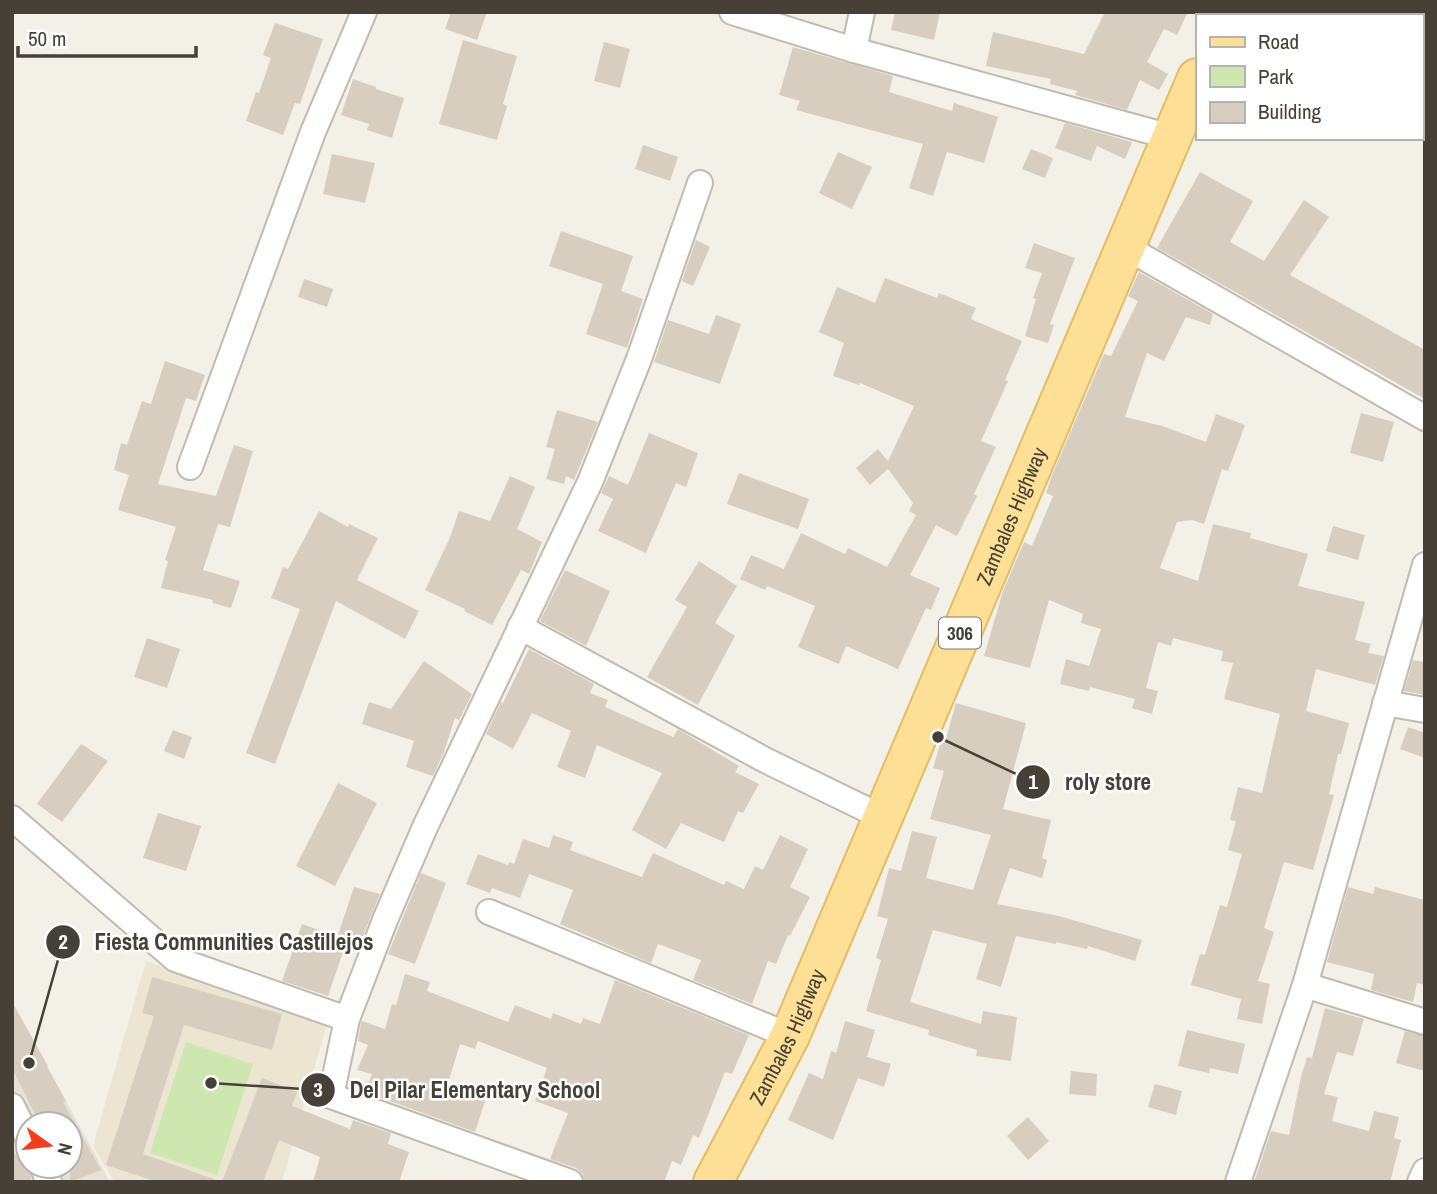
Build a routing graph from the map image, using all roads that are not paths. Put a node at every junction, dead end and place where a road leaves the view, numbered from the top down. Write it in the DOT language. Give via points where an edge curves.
graph roads {
  1 [pos="364,12"];
  2 [pos="732,12"];
  3 [pos="862,12"];
  4 [pos="855,50"];
  5 [pos="1196,80"];
  6 [pos="1171,137"];
  7 [pos="700,183"];
  8 [pos="1124,246"];
  9 [pos="1425,418"];
  10 [pos="190,467"];
  11 [pos="1425,565"];
  12 [pos="520,627"];
  13 [pos="1385,703"];
  14 [pos="1425,710"];
  15 [pos="882,817"];
  16 [pos="12,818"];
  17 [pos="489,912"];
  18 [pos="1305,985"];
  19 [pos="347,1019"];
  20 [pos="1425,1022"];
  21 [pos="790,1036"];
  22 [pos="1425,1171"];
  23 [pos="570,1182"];
  24 [pos="713,1182"];
  25 [pos="1238,1182"];
  26 [pos="1420,1182"];
  1 -- 10 [label="street" via="313,132"];
  2 -- 4 [label="street"];
  3 -- 4 [label="street"];
  4 -- 6 [label="street"];
  5 -- 6 [label="main road, Zambales Highway / 306"];
  6 -- 8 [label="main road, Zambales Highway / 306"];
  7 -- 12 [label="street" via="639,359 590,482"];
  8 -- 9 [label="street"];
  8 -- 15 [label="main road, Zambales Highway / 306"];
  11 -- 13 [label="street"];
  12 -- 15 [label="street" via="765,760"];
  12 -- 19 [label="street" via="425,827"];
  13 -- 14 [label="street"];
  13 -- 18 [label="street"];
  15 -- 21 [label="main road, Zambales Highway / 306"];
  16 -- 19 [label="street" via="175,959"];
  17 -- 21 [label="street"];
  18 -- 20 [label="street"];
  18 -- 25 [label="street"];
  19 -- 23 [label="street" via="331,1097"];
  21 -- 24 [label="main road, Zambales Highway / 306"];
  22 -- 26 [label="street"];
}
